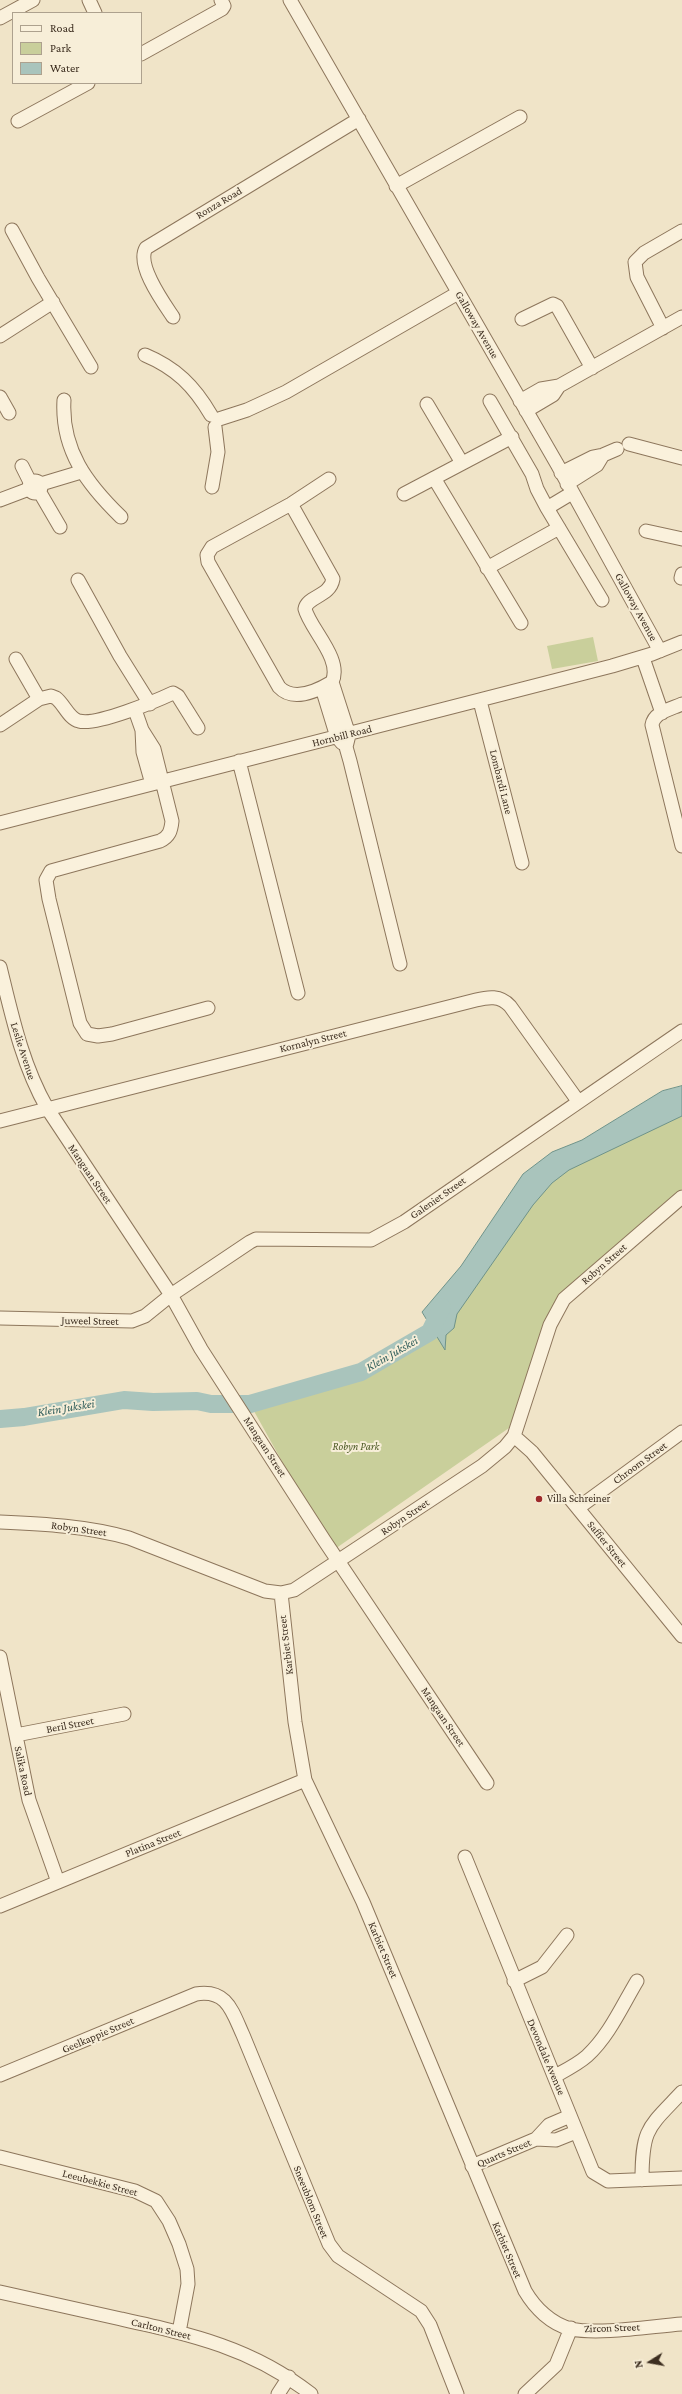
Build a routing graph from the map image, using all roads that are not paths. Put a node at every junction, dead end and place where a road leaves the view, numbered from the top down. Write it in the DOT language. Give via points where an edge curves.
graph roads {
  1 [pos="33,0"];
  2 [pos="89,0"];
  3 [pos="221,0"];
  4 [pos="290,0"];
  5 [pos="95,12"];
  6 [pos="0,18"];
  7 [pos="142,53"];
  8 [pos="86,84"];
  9 [pos="520,117"];
  10 [pos="359,120"];
  11 [pos="18,121"];
  12 [pos="396,186"];
  13 [pos="12,230"];
  14 [pos="682,231"];
  15 [pos="458,293"];
  16 [pos="52,302"];
  17 [pos="173,317"];
  18 [pos="682,317"];
  19 [pos="522,319"];
  20 [pos="663,328"];
  21 [pos="0,336"];
  22 [pos="145,355"];
  23 [pos="91,367"];
  24 [pos="592,368"];
  25 [pos="0,396"];
  26 [pos="64,400"];
  27 [pos="490,401"];
  28 [pos="428,404"];
  29 [pos="523,406"];
  30 [pos="9,413"];
  31 [pos="215,420"];
  32 [pos="512,437"];
  33 [pos="682,458"];
  34 [pos="462,463"];
  35 [pos="22,466"];
  36 [pos="81,472"];
  37 [pos="434,478"];
  38 [pos="329,480"];
  39 [pos="567,483"];
  40 [pos="35,487"];
  41 [pos="212,487"];
  42 [pos="404,494"];
  43 [pos="0,500"];
  44 [pos="291,504"];
  45 [pos="547,508"];
  46 [pos="121,517"];
  47 [pos="60,528"];
  48 [pos="559,528"];
  49 [pos="646,531"];
  50 [pos="682,539"];
  51 [pos="487,568"];
  52 [pos="78,580"];
  53 [pos="602,600"];
  54 [pos="521,623"];
  55 [pos="682,642"];
  56 [pos="660,651"];
  57 [pos="643,658"];
  58 [pos="16,659"];
  59 [pos="327,685"];
  60 [pos="39,699"];
  61 [pos="480,701"];
  62 [pos="150,704"];
  63 [pos="682,704"];
  64 [pos="136,710"];
  65 [pos="662,713"];
  66 [pos="0,725"];
  67 [pos="198,728"];
  68 [pos="344,740"];
  69 [pos="240,761"];
  70 [pos="157,782"];
  71 [pos="0,823"];
  72 [pos="682,846"];
  73 [pos="522,864"];
  74 [pos="400,964"];
  75 [pos="0,968"];
  76 [pos="298,993"];
  77 [pos="208,1008"];
  78 [pos="682,1031"];
  79 [pos="578,1101"];
  80 [pos="47,1108"];
  81 [pos="0,1121"];
  82 [pos="682,1197"];
  83 [pos="171,1295"];
  84 [pos="0,1318"];
  85 [pos="682,1432"];
  86 [pos="514,1436"];
  87 [pos="578,1508"];
  88 [pos="0,1522"];
  89 [pos="339,1563"];
  90 [pos="281,1593"];
  91 [pos="677,1621"];
  92 [pos="682,1636"];
  93 [pos="0,1657"];
  94 [pos="124,1714"];
  95 [pos="16,1735"];
  96 [pos="306,1780"];
  97 [pos="487,1783"];
  98 [pos="464,1857"];
  99 [pos="58,1882"];
  100 [pos="0,1906"];
  101 [pos="566,1935"];
  102 [pos="514,1981"];
  103 [pos="637,1981"];
  104 [pos="196,1994"];
  105 [pos="0,2075"];
  106 [pos="555,2076"];
  107 [pos="682,2092"];
  108 [pos="570,2116"];
  109 [pos="576,2132"];
  110 [pos="536,2139"];
  111 [pos="0,2157"];
  112 [pos="472,2166"];
  113 [pos="682,2178"];
  114 [pos="642,2180"];
  115 [pos="0,2292"];
  116 [pos="528,2297"];
  117 [pos="682,2324"];
  118 [pos="571,2328"];
  119 [pos="179,2332"];
  120 [pos="289,2377"];
  121 [pos="278,2394"];
  122 [pos="311,2394"];
  123 [pos="458,2394"];
  124 [pos="525,2394"];
  1 -- 6 [label="street"];
  2 -- 5 [label="street"];
  3 -- 7 [label="street" via="224,6 222,9"];
  4 -- 10 [label="street, Galloway Avenue"];
  8 -- 11 [label="street"];
  9 -- 12 [label="street"];
  10 -- 12 [label="street, Galloway Avenue"];
  10 -- 17 [label="street, Ronza Road" via="146,248 143,255 144,266"];
  12 -- 15 [label="street, Galloway Avenue"];
  13 -- 16 [label="street"];
  14 -- 20 [label="street" via="644,253 635,262 637,277"];
  15 -- 29 [label="street, Galloway Avenue"];
  15 -- 31 [label="street" via="286,392 247,410"];
  16 -- 21 [label="street"];
  16 -- 23 [label="street"];
  18 -- 20 [label="street"];
  19 -- 24 [label="street" via="549,304 557,306"];
  20 -- 24 [label="street"];
  22 -- 31 [label="street" via="172,368 188,382"];
  24 -- 29 [label="street" via="559,386 541,389"];
  25 -- 30 [label="street"];
  26 -- 36 [label="street" via="66,434"];
  27 -- 32 [label="street"];
  28 -- 34 [label="street"];
  29 -- 39 [label="street, Galloway Avenue"];
  31 -- 41 [label="street" via="218,452"];
  32 -- 34 [label="street"];
  32 -- 45 [label="street"];
  33 -- 39 [label="street" via="623,447 603,456 592,457"];
  34 -- 37 [label="street"];
  35 -- 40 [label="street"];
  36 -- 40 [label="street"];
  36 -- 46 [label="street"];
  37 -- 42 [label="street"];
  37 -- 51 [label="street"];
  38 -- 44 [label="street"];
  39 -- 45 [label="street"];
  39 -- 56 [label="street, Galloway Avenue"];
  40 -- 43 [label="street"];
  40 -- 47 [label="street"];
  44 -- 59 [label="street" via="332,579 327,591 307,603 305,609 328,651 334,670"];
  44 -- 59 [label="street" via="212,547 207,558 279,687 285,693 293,695"];
  45 -- 48 [label="street"];
  48 -- 51 [label="street"];
  48 -- 53 [label="street"];
  49 -- 50 [label="street"];
  51 -- 54 [label="street"];
  52 -- 62 [label="street"];
  55 -- 56 [label="street, Hornbill Road"];
  56 -- 57 [label="street, Hornbill Road"];
  57 -- 61 [label="street, Hornbill Road"];
  57 -- 65 [label="street"];
  58 -- 60 [label="street"];
  59 -- 68 [label="street"];
  60 -- 64 [label="street" via="51,696 56,698 75,720 80,722"];
  60 -- 66 [label="street"];
  61 -- 68 [label="street, Hornbill Road"];
  61 -- 73 [label="street, Lombardi Lane"];
  62 -- 64 [label="street"];
  62 -- 67 [label="street" via="176,693"];
  63 -- 65 [label="street"];
  64 -- 70 [label="street" via="142,730 154,749"];
  65 -- 72 [label="street" via="652,721 653,732"];
  68 -- 69 [label="street, Hornbill Road"];
  68 -- 74 [label="street"];
  69 -- 70 [label="street, Hornbill Road"];
  69 -- 76 [label="street"];
  70 -- 71 [label="street, Hornbill Road"];
  70 -- 77 [label="street" via="172,821 171,831 166,838 56,869 47,877 48,892 80,1023 88,1034 112,1034"];
  75 -- 80 [label="street, Leslie Avenue" via="25,1060 36,1089"];
  78 -- 79 [label="street, Galeniet Street"];
  79 -- 80 [label="street, Kornalyn Street" via="510,1006 494,997"];
  79 -- 83 [label="street, Galeniet Street" via="378,1238 354,1241 256,1239"];
  80 -- 81 [label="street, Kornalyn Street"];
  80 -- 83 [label="street, Mangaan Street"];
  82 -- 86 [label="street, Robyn Street" via="564,1299 550,1325"];
  83 -- 84 [label="street, Juweel Street" via="145,1316 132,1321"];
  83 -- 89 [label="street, Mangaan Street" via="201,1348"];
  85 -- 87 [label="street, Chroom Street"];
  86 -- 87 [label="street, Saffier Street" via="532,1452"];
  86 -- 89 [label="street, Robyn Street" via="482,1466"];
  87 -- 91 [label="street, Saffier Street"];
  88 -- 90 [label="street, Robyn Street" via="78,1527 115,1534 258,1588"];
  89 -- 90 [label="street, Robyn Street" via="294,1590"];
  89 -- 97 [label="street, Mangaan Street"];
  90 -- 96 [label="street, Karbiet Street" via="297,1734"];
  91 -- 92 [label="street, Saffier Street"];
  93 -- 95 [label="street, Salika Road"];
  94 -- 95 [label="street, Beril Street"];
  95 -- 99 [label="street, Salika Road" via="34,1816"];
  96 -- 99 [label="street, Platina Street"];
  96 -- 112 [label="street, Karbiet Street" via="360,1895"];
  98 -- 102 [label="street, Devondale Avenue"];
  99 -- 100 [label="street, Platina Street"];
  101 -- 102 [label="street" via="542,1967"];
  102 -- 106 [label="street, Devondale Avenue"];
  103 -- 106 [label="street" via="595,2047 580,2062"];
  104 -- 105 [label="street, Geelkappie Street"];
  104 -- 123 [label="street, Sneeublom Street" via="216,1994 227,2002 233,2012 332,2249 420,2311 430,2325"];
  106 -- 108 [label="street, Devondale Avenue"];
  107 -- 114 [label="street" via="646,2133 642,2152"];
  108 -- 109 [label="street, Devondale Avenue"];
  108 -- 110 [label="street, Quarts Street" via="549,2125"];
  109 -- 110 [label="street, Quarts Street" via="556,2140"];
  109 -- 114 [label="street, Devondale Avenue" via="589,2164 597,2176 608,2181"];
  110 -- 112 [label="street, Quarts Street"];
  111 -- 119 [label="street, Leeubekkie Street" via="135,2191 156,2202 180,2244 187,2269 188,2284"];
  112 -- 116 [label="street, Karbiet Street"];
  113 -- 114 [label="street, Devondale Avenue"];
  115 -- 119 [label="street, Carlton Street"];
  116 -- 118 [label="street, Zircon Street" via="550,2319"];
  117 -- 118 [label="street, Zircon Street" via="600,2330"];
  118 -- 124 [label="street" via="556,2365"];
  119 -- 120 [label="street, Carlton Street" via="238,2350"];
  120 -- 121 [label="street"];
  120 -- 122 [label="street, Carlton Street"];
}
